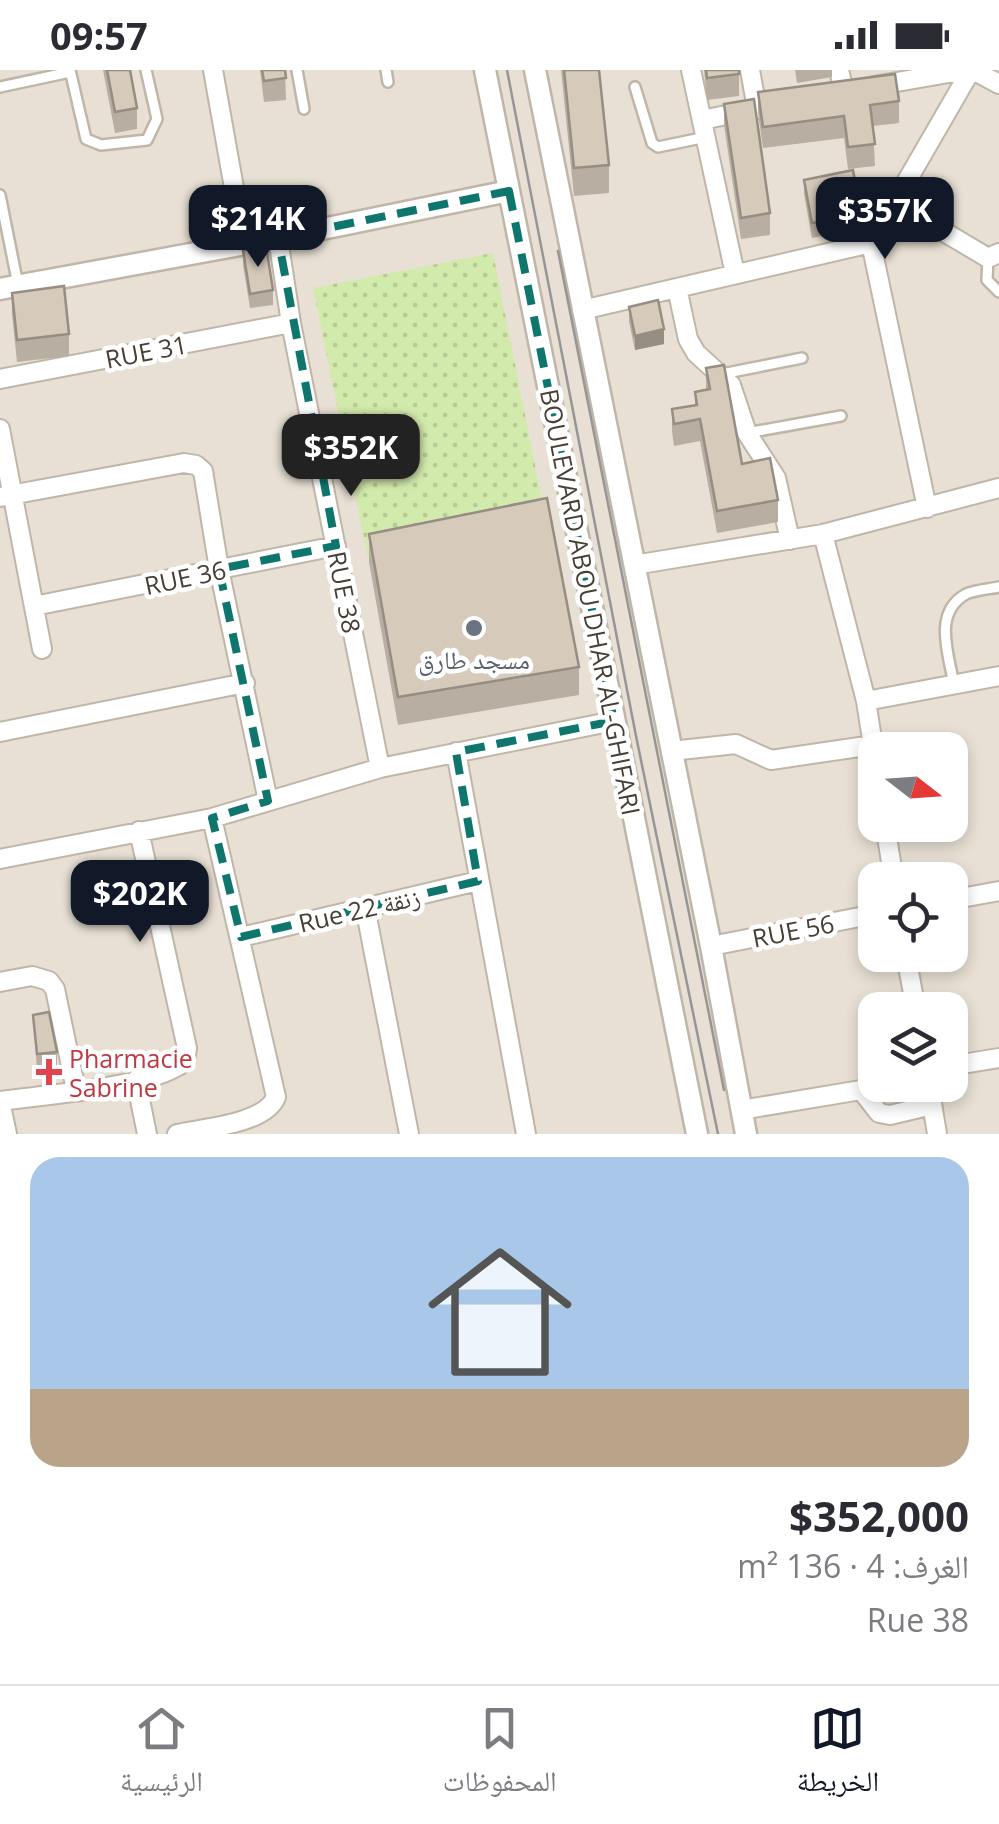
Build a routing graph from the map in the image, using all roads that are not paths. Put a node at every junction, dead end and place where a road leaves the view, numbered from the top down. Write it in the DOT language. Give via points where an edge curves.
graph roads {
  1 [pos="146,70"];
  2 [pos="213,70"];
  3 [pos="297,70"];
  4 [pos="386,70"];
  5 [pos="485,70"];
  6 [pos="535,70"];
  7 [pos="691,70"];
  8 [pos="750,70"];
  9 [pos="839,70"];
  10 [pos="970,70"];
  11 [pos="70,71"];
  12 [pos="388,82"];
  13 [pos="999,84"];
  14 [pos="636,86"];
  15 [pos="0,87"];
  16 [pos="792,102"];
  17 [pos="304,109"];
  18 [pos="757,109"];
  19 [pos="704,128"];
  20 [pos="509,190"];
  21 [pos="0,195"];
  22 [pos="894,202"];
  23 [pos="278,238"];
  24 [pos="871,243"];
  25 [pos="244,244"];
  26 [pos="994,256"];
  27 [pos="735,274"];
  28 [pos="9,287"];
  29 [pos="677,288"];
  30 [pos="999,292"];
  31 [pos="582,310"];
  32 [pos="291,323"];
  33 [pos="802,358"];
  34 [pos="720,375"];
  35 [pos="0,379"];
  36 [pos="841,416"];
  37 [pos="0,429"];
  38 [pos="747,432"];
  39 [pos="999,488"];
  40 [pos="7,495"];
  41 [pos="927,508"];
  42 [pos="823,534"];
  43 [pos="790,540"];
  44 [pos="336,546"];
  45 [pos="634,566"];
  46 [pos="220,569"];
  47 [pos="999,586"];
  48 [pos="34,606"];
  49 [pos="42,650"];
  50 [pos="999,676"];
  51 [pos="245,683"];
  52 [pos="954,686"];
  53 [pos="866,701"];
  54 [pos="614,721"];
  55 [pos="0,732"];
  56 [pos="871,732"];
  57 [pos="672,751"];
  58 [pos="456,752"];
  59 [pos="858,752"];
  60 [pos="380,768"];
  61 [pos="268,801"];
  62 [pos="212,818"];
  63 [pos="139,831"];
  64 [pos="0,859"];
  65 [pos="478,881"];
  66 [pos="999,891"];
  67 [pos="968,897"];
  68 [pos="365,907"];
  69 [pos="858,917"];
  70 [pos="241,937"];
  71 [pos="711,946"];
  72 [pos="0,982"];
  73 [pos="999,1058"];
  74 [pos="968,1063"];
  75 [pos="136,1080"];
  76 [pos="76,1090"];
  77 [pos="0,1102"];
  78 [pos="932,1102"];
  79 [pos="932,1105"];
  80 [pos="741,1110"];
  81 [pos="6,1134"];
  82 [pos="147,1134"];
  83 [pos="177,1134"];
  84 [pos="409,1134"];
  85 [pos="526,1134"];
  86 [pos="697,1134"];
  87 [pos="746,1134"];
  88 [pos="937,1134"];
  1 -- 11 [label="lane" via="157,119 148,140 101,145 86,139"];
  2 -- 25 [label="street"];
  3 -- 17 [label="lane"];
  4 -- 12 [label="lane"];
  5 -- 20 [label="street, BOULEVARD ABOU DHAR AL-GHIFARI"];
  6 -- 31 [label="street, BOULEVARD ABOU DHAR AL-GHIFARI"];
  7 -- 19 [label="street"];
  8 -- 18 [label="street"];
  9 -- 10 [label="street" via="835,93"];
  10 -- 13 [label="street"];
  10 -- 22 [label="street"];
  11 -- 15 [label="lane"];
  14 -- 19 [label="lane" via="652,144"];
  16 -- 18 [label="street"];
  18 -- 19 [label="street"];
  19 -- 27 [label="street"];
  20 -- 23 [label="street"];
  20 -- 54 [label="street, BOULEVARD ABOU DHAR AL-GHIFARI"];
  21 -- 28 [label="lane"];
  22 -- 24 [label="street"];
  22 -- 26 [label="street"];
  23 -- 25 [label="street"];
  23 -- 32 [label="street, RUE 38"];
  24 -- 27 [label="street"];
  24 -- 41 [label="street"];
  25 -- 28 [label="street"];
  26 -- 30 [label="lane" via="987,280"];
  27 -- 29 [label="street"];
  29 -- 31 [label="street"];
  29 -- 34 [label="street" via="688,339"];
  31 -- 45 [label="street, BOULEVARD ABOU DHAR AL-GHIFARI"];
  32 -- 35 [label="street, RUE 31"];
  32 -- 44 [label="street, RUE 38"];
  33 -- 34 [label="lane"];
  34 -- 38 [label="street" via="731,386"];
  36 -- 38 [label="lane"];
  37 -- 40 [label="street"];
  38 -- 43 [label="street" via="776,478"];
  39 -- 41 [label="street"];
  40 -- 46 [label="street" via="196,465 203,472"];
  40 -- 48 [label="street"];
  41 -- 42 [label="street"];
  42 -- 43 [label="street"];
  42 -- 53 [label="street"];
  43 -- 45 [label="street"];
  44 -- 46 [label="street, RUE 36"];
  44 -- 60 [label="street, RUE 38"];
  45 -- 57 [label="street, BOULEVARD ABOU DHAR AL-GHIFARI"];
  46 -- 48 [label="street, RUE 36"];
  46 -- 51 [label="street"];
  47 -- 52 [label="lane" via="967,594 947,612"];
  48 -- 49 [label="street"];
  50 -- 52 [label="street"];
  51 -- 55 [label="street"];
  51 -- 61 [label="street"];
  52 -- 53 [label="street"];
  53 -- 56 [label="street"];
  54 -- 58 [label="street"];
  54 -- 86 [label="street, BOULEVARD ABOU DHAR AL-GHIFARI"];
  57 -- 59 [label="street" via="736,744 771,760"];
  57 -- 71 [label="street, BOULEVARD ABOU DHAR AL-GHIFARI"];
  58 -- 60 [label="street"];
  58 -- 65 [label="street"];
  60 -- 61 [label="street"];
  61 -- 62 [label="street"];
  62 -- 63 [label="street"];
  62 -- 70 [label="street"];
  63 -- 64 [label="street"];
  63 -- 75 [label="street" via="187,1048 181,1064"];
  65 -- 68 [label="street, Rue 22 زنقة"];
  65 -- 85 [label="street"];
  66 -- 67 [label="street"];
  68 -- 70 [label="street, Rue 22 زنقة"];
  68 -- 84 [label="street"];
  69 -- 71 [label="street, RUE 56"];
  70 -- 83 [label="street" via="276,1098 250,1119"];
  71 -- 80 [label="street, BOULEVARD ABOU DHAR AL-GHIFARI"];
  72 -- 76 [label="street" via="32,976 50,981"];
  73 -- 74 [label="street"];
  75 -- 76 [label="street"];
  75 -- 82 [label="street"];
  76 -- 77 [label="street"];
  77 -- 81 [label="street"];
  78 -- 79 [label="street"];
  79 -- 80 [label="street" via="878,1113 861,1090"];
  79 -- 88 [label="street"];
  80 -- 87 [label="street, BOULEVARD ABOU DHAR AL-GHIFARI"];
}
